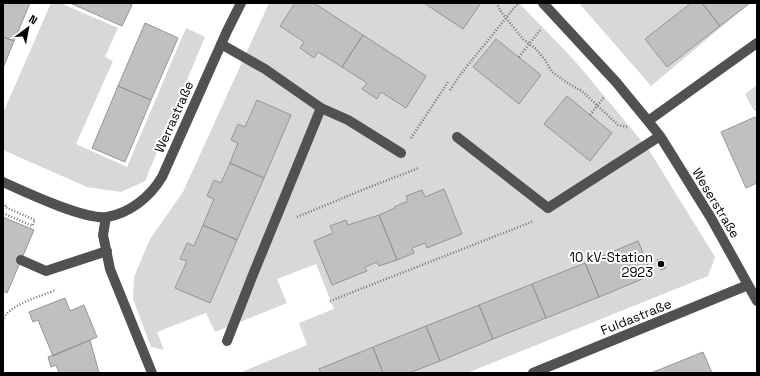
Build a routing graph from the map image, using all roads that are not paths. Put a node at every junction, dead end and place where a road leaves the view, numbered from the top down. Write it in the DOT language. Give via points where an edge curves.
graph roads {
  1 [pos="241,3"];
  2 [pos="543,3"];
  3 [pos="757,43"];
  4 [pos="221,44"];
  5 [pos="321,108"];
  6 [pos="648,121"];
  7 [pos="660,136"];
  8 [pos="457,137"];
  9 [pos="400,153"];
  10 [pos="3,182"];
  11 [pos="106,217"];
  12 [pos="106,251"];
  13 [pos="21,260"];
  14 [pos="748,285"];
  15 [pos="757,302"];
  16 [pos="227,341"];
  17 [pos="152,373"];
  18 [pos="533,373"];
  1 -- 4 [label="street, Werrastraße"];
  2 -- 6 [label="street, Weserstraße" via="616,82"];
  3 -- 6 [label="street"];
  4 -- 5 [label="street" via="265,69"];
  4 -- 11 [label="street, Werrastraße" via="162,177 143,200 126,211"];
  5 -- 9 [label="street" via="348,120"];
  5 -- 16 [label="street"];
  6 -- 7 [label="street, Weserstraße"];
  7 -- 8 [label="street" via="548,208"];
  7 -- 14 [label="street, Weserstraße" via="711,218"];
  10 -- 11 [label="street, Werrastraße" via="82,214"];
  11 -- 12 [label="street" via="103,235"];
  12 -- 13 [label="street" via="46,271"];
  12 -- 17 [label="street" via="110,269"];
  14 -- 15 [label="street, Weserstraße"];
  14 -- 18 [label="street, Fuldastraße"];
}
